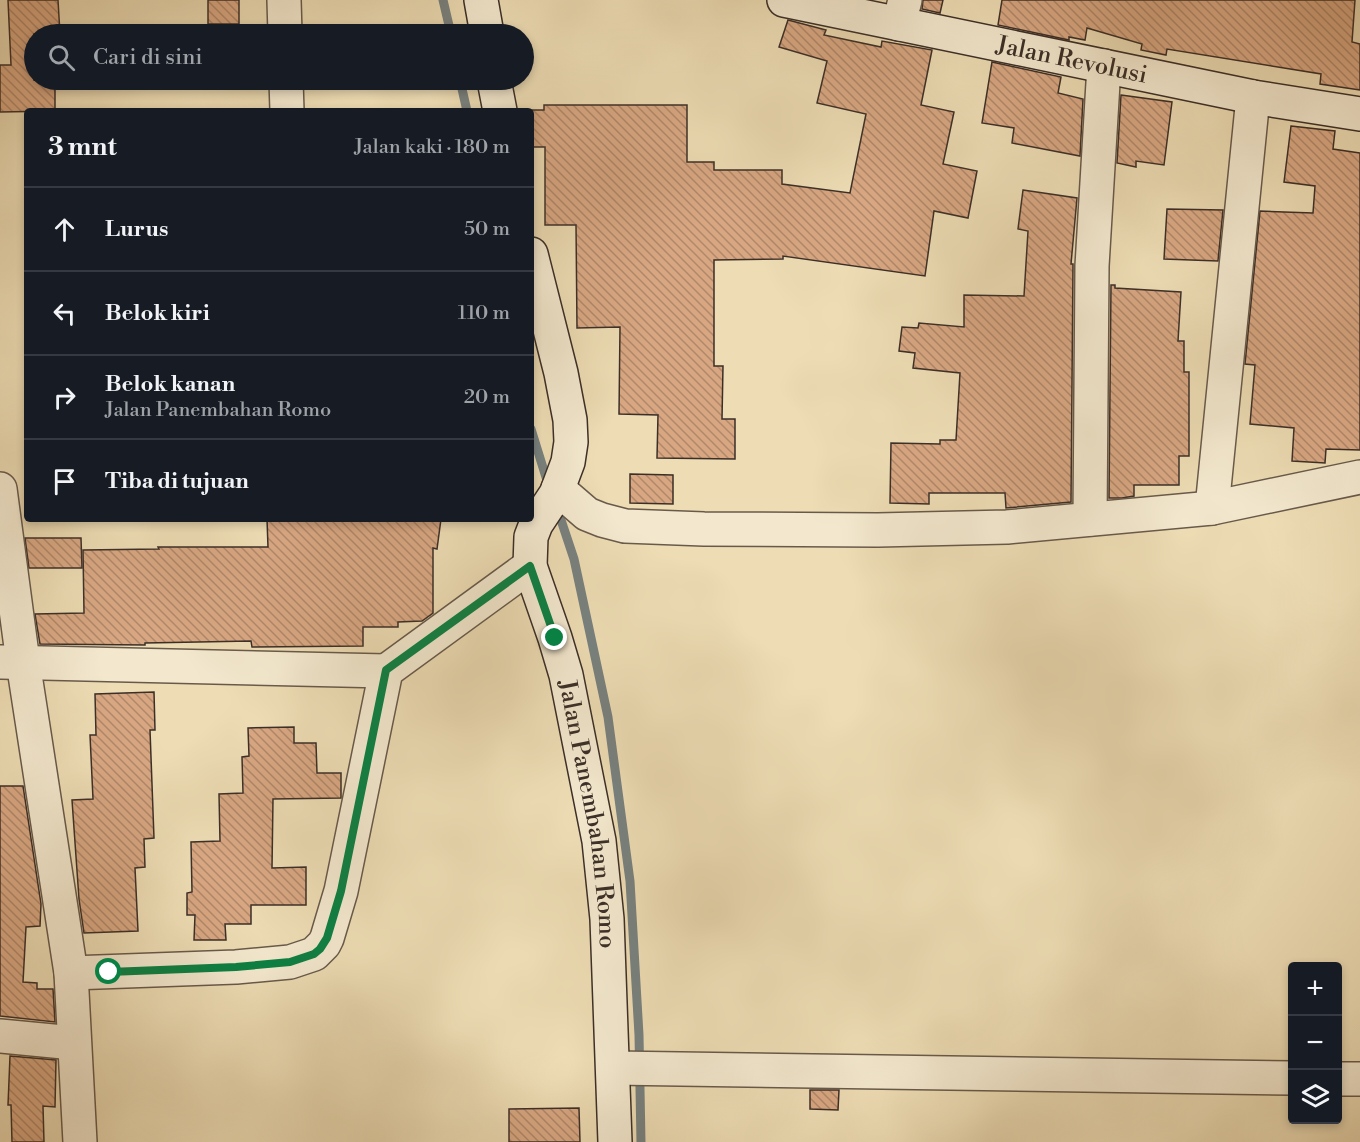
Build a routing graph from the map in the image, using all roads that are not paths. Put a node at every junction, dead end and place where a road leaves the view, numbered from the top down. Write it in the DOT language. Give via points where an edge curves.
graph roads {
  1 [pos="284,0"];
  2 [pos="481,0"];
  3 [pos="784,0"];
  4 [pos="902,12"];
  5 [pos="285,24"];
  6 [pos="485,24"];
  7 [pos="1104,66"];
  8 [pos="286,90"];
  9 [pos="496,90"];
  10 [pos="1253,97"];
  11 [pos="287,108"];
  12 [pos="499,108"];
  13 [pos="1360,114"];
  14 [pos="534,266"];
  15 [pos="1360,477"];
  16 [pos="0,489"];
  17 [pos="557,491"];
  18 [pos="1212,508"];
  19 [pos="1090,519"];
  20 [pos="530,566"];
  21 [pos="12,662"];
  22 [pos="386,670"];
  23 [pos="71,973"];
  24 [pos="0,1036"];
  25 [pos="74,1043"];
  26 [pos="633,1068"];
  27 [pos="1288,1078"];
  28 [pos="1342,1079"];
  29 [pos="1360,1079"];
  30 [pos="80,1142"];
  31 [pos="615,1142"];
  1 -- 5 [label="street"];
  2 -- 6 [label="street"];
  3 -- 4 [label="street, Jalan Revolusi"];
  4 -- 7 [label="street, Jalan Revolusi"];
  7 -- 10 [label="street, Jalan Revolusi"];
  7 -- 19 [label="street" via="1092,266"];
  8 -- 11 [label="street"];
  9 -- 12 [label="street"];
  10 -- 13 [label="street, Jalan Revolusi"];
  10 -- 18 [label="street"];
  14 -- 17 [label="street, Jalan Panembahan Romo" via="570,420 570,453"];
  15 -- 18 [label="street"];
  16 -- 21 [label="street"];
  17 -- 19 [label="street" via="587,514 626,526 878,530 1007,527"];
  17 -- 20 [label="street, Jalan Panembahan Romo" via="536,524"];
  18 -- 19 [label="street"];
  20 -- 22 [label="street"];
  20 -- 26 [label="street, Jalan Panembahan Romo" via="566,675 599,841 607,919"];
  21 -- 22 [label="street"];
  21 -- 23 [label="street"];
  22 -- 23 [label="street" via="341,891 320,949 305,958 279,963"];
  23 -- 25 [label="street"];
  24 -- 25 [label="street"];
  25 -- 30 [label="street"];
  26 -- 27 [label="street"];
  26 -- 31 [label="street, Jalan Panembahan Romo"];
  28 -- 29 [label="street"];
}
